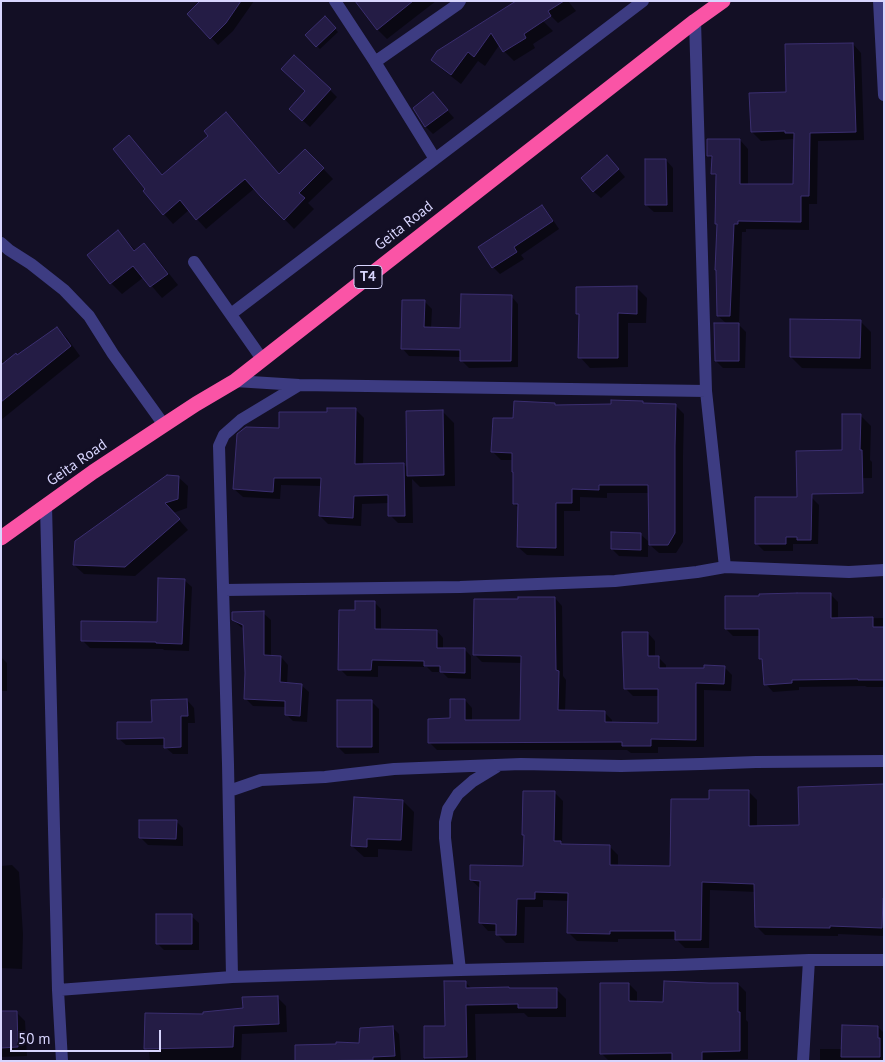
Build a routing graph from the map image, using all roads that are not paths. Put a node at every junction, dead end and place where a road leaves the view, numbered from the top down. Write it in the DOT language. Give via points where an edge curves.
graph roads {
  1 [pos="335,1"];
  2 [pos="460,1"];
  3 [pos="643,1"];
  4 [pos="723,1"];
  5 [pos="879,1"];
  6 [pos="695,21"];
  7 [pos="375,62"];
  8 [pos="884,95"];
  9 [pos="435,159"];
  10 [pos="1,243"];
  11 [pos="194,262"];
  12 [pos="231,314"];
  13 [pos="262,359"];
  14 [pos="235,381"];
  15 [pos="299,385"];
  16 [pos="706,391"];
  17 [pos="164,425"];
  18 [pos="46,506"];
  19 [pos="1,538"];
  20 [pos="725,567"];
  21 [pos="884,570"];
  22 [pos="224,590"];
  23 [pos="884,761"];
  24 [pos="498,766"];
  25 [pos="229,792"];
  26 [pos="809,960"];
  27 [pos="884,960"];
  28 [pos="460,970"];
  29 [pos="232,977"];
  30 [pos="58,990"];
  31 [pos="62,1061"];
  32 [pos="803,1061"];
  1 -- 7 [label="street"];
  2 -- 7 [label="street"];
  3 -- 9 [label="street"];
  4 -- 6 [label="highway, Geita Road / T4"];
  5 -- 8 [label="street"];
  6 -- 13 [label="highway, Geita Road / T4"];
  6 -- 16 [label="street"];
  7 -- 9 [label="street"];
  9 -- 12 [label="street"];
  10 -- 17 [label="street" via="64,290 89,316"];
  11 -- 12 [label="street"];
  12 -- 13 [label="street"];
  13 -- 14 [label="highway, Geita Road / T4"];
  14 -- 15 [label="street"];
  14 -- 17 [label="highway, Geita Road / T4"];
  15 -- 16 [label="street"];
  15 -- 22 [label="street" via="241,420 221,441"];
  16 -- 20 [label="street"];
  17 -- 18 [label="highway, Geita Road / T4"];
  18 -- 19 [label="highway, Geita Road / T4"];
  18 -- 30 [label="street"];
  20 -- 21 [label="street" via="849,572"];
  20 -- 22 [label="street" via="616,581"];
  22 -- 25 [label="street"];
  23 -- 24 [label="street"];
  24 -- 25 [label="street" via="261,780"];
  24 -- 28 [label="street" via="458,794 448,808 445,822"];
  25 -- 29 [label="street"];
  26 -- 27 [label="street"];
  26 -- 28 [label="street"];
  26 -- 32 [label="street"];
  28 -- 29 [label="street"];
  29 -- 30 [label="street"];
  30 -- 31 [label="street"];
}
